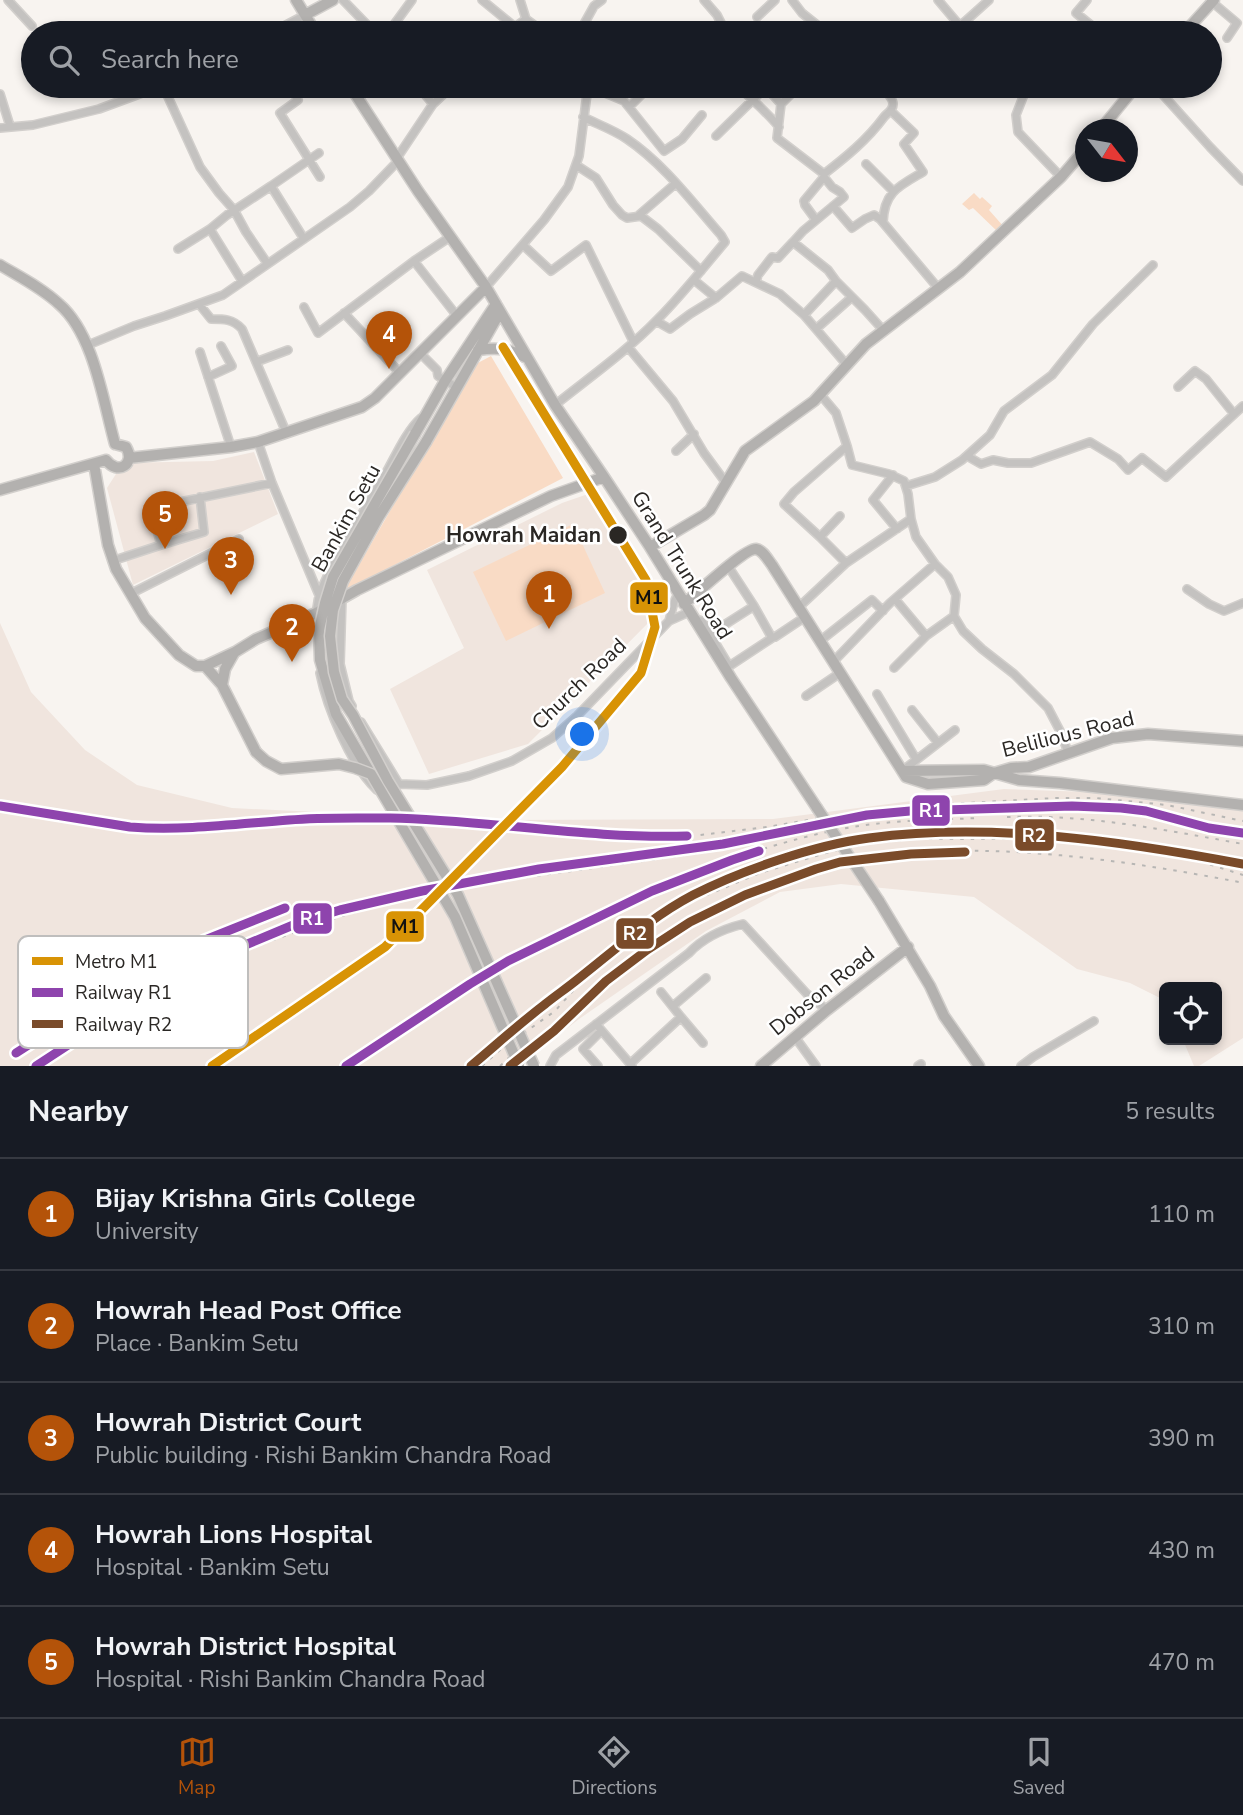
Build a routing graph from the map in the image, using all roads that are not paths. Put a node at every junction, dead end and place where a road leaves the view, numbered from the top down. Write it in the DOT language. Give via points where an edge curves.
graph roads {
  1 [pos="8,0"];
  2 [pos="296,0"];
  3 [pos="333,0"];
  4 [pos="343,0"];
  5 [pos="412,0"];
  6 [pos="482,0"];
  7 [pos="520,0"];
  8 [pos="602,0"];
  9 [pos="775,0"];
  10 [pos="792,0"];
  11 [pos="938,0"];
  12 [pos="989,0"];
  13 [pos="1087,0"];
  14 [pos="1213,1"];
  15 [pos="709,2"];
  16 [pos="305,15"];
  17 [pos="757,18"];
  18 [pos="526,19"];
  19 [pos="27,21"];
  20 [pos="294,21"];
  21 [pos="309,21"];
  22 [pos="363,21"];
  23 [pos="397,21"];
  24 [pos="508,21"];
  25 [pos="523,21"];
  26 [pos="529,21"];
  27 [pos="586,21"];
  28 [pos="720,21"];
  29 [pos="812,21"];
  30 [pos="956,21"];
  31 [pos="966,21"];
  32 [pos="1086,21"];
  33 [pos="1195,21"];
  34 [pos="1227,38"];
  35 [pos="0,94"];
  36 [pos="129,98"];
  37 [pos="168,98"];
  38 [pos="297,98"];
  39 [pos="358,98"];
  40 [pos="428,98"];
  41 [pos="439,98"];
  42 [pos="586,98"];
  43 [pos="617,98"];
  44 [pos="640,98"];
  45 [pos="776,98"];
  46 [pos="787,98"];
  47 [pos="889,98"];
  48 [pos="1023,98"];
  49 [pos="1126,98"];
  50 [pos="1166,98"];
  51 [pos="752,100"];
  52 [pos="433,104"];
  53 [pos="781,104"];
  54 [pos="629,107"];
  55 [pos="891,111"];
  56 [pos="702,115"];
  57 [pos="583,117"];
  58 [pos="1109,119"];
  59 [pos="10,127"];
  60 [pos="779,127"];
  61 [pos="0,128"];
  62 [pos="716,136"];
  63 [pos="319,153"];
  64 [pos="309,160"];
  65 [pos="397,160"];
  66 [pos="1075,161"];
  67 [pos="866,164"];
  68 [pos="576,165"];
  69 [pos="824,176"];
  70 [pos="320,177"];
  71 [pos="1061,177"];
  72 [pos="1243,181"];
  73 [pos="675,184"];
  74 [pos="271,186"];
  75 [pos="893,191"];
  76 [pos="833,206"];
  77 [pos="234,210"];
  78 [pos="639,215"];
  79 [pos="816,220"];
  80 [pos="883,222"];
  81 [pos="211,229"];
  82 [pos="450,237"];
  83 [pos="304,239"];
  84 [pos="793,242"];
  85 [pos="523,245"];
  86 [pos="178,249"];
  87 [pos="414,261"];
  88 [pos="267,263"];
  89 [pos="0,265"];
  90 [pos="1153,265"];
  91 [pos="701,271"];
  92 [pos="694,280"];
  93 [pos="242,281"];
  94 [pos="835,281"];
  95 [pos="756,282"];
  96 [pos="486,287"];
  97 [pos="939,289"];
  98 [pos="852,297"];
  99 [pos="716,298"];
  100 [pos="199,304"];
  101 [pos="304,307"];
  102 [pos="498,308"];
  103 [pos="344,313"];
  104 [pos="804,315"];
  105 [pos="457,316"];
  106 [pos="656,321"];
  107 [pos="816,329"];
  108 [pos="883,330"];
  109 [pos="630,344"];
  110 [pos="88,345"];
  111 [pos="221,346"];
  112 [pos="288,350"];
  113 [pos="478,350"];
  114 [pos="200,352"];
  115 [pos="420,353"];
  116 [pos="527,358"];
  117 [pos="256,362"];
  118 [pos="846,364"];
  119 [pos="400,373"];
  120 [pos="208,377"];
  121 [pos="445,381"];
  122 [pos="456,387"];
  123 [pos="1178,387"];
  124 [pos="820,394"];
  125 [pos="555,405"];
  126 [pos="1243,406"];
  127 [pos="427,413"];
  128 [pos="1234,414"];
  129 [pos="286,432"];
  130 [pos="694,434"];
  131 [pos="258,442"];
  132 [pos="115,444"];
  133 [pos="848,446"];
  134 [pos="231,447"];
  135 [pos="676,451"];
  136 [pos="967,456"];
  137 [pos="130,458"];
  138 [pos="106,460"];
  139 [pos="94,464"];
  140 [pos="893,475"];
  141 [pos="604,477"];
  142 [pos="272,483"];
  143 [pos="726,484"];
  144 [pos="906,486"];
  145 [pos="4,489"];
  146 [pos="200,497"];
  147 [pos="840,516"];
  148 [pos="911,519"];
  149 [pos="897,529"];
  150 [pos="820,537"];
  151 [pos="239,539"];
  152 [pos="161,545"];
  153 [pos="650,547"];
  154 [pos="112,561"];
  155 [pos="846,563"];
  156 [pos="935,564"];
  157 [pos="728,566"];
  158 [pos="1187,589"];
  159 [pos="130,594"];
  160 [pos="678,594"];
  161 [pos="320,595"];
  162 [pos="343,598"];
  163 [pos="895,599"];
  164 [pos="1243,603"];
  165 [pos="754,606"];
  166 [pos="799,607"];
  167 [pos="687,608"];
  168 [pos="883,611"];
  169 [pos="316,613"];
  170 [pos="954,616"];
  171 [pos="805,617"];
  172 [pos="669,621"];
  173 [pos="695,622"];
  174 [pos="710,634"];
  175 [pos="926,636"];
  176 [pos="775,637"];
  177 [pos="820,640"];
  178 [pos="235,652"];
  179 [pos="833,662"];
  180 [pos="205,666"];
  181 [pos="894,668"];
  182 [pos="840,673"];
  183 [pos="222,685"];
  184 [pos="877,694"];
  185 [pos="806,696"];
  186 [pos="912,710"];
  187 [pos="955,730"];
  188 [pos="1243,741"];
  189 [pos="938,743"];
  190 [pos="1068,752"];
  191 [pos="916,760"];
  192 [pos="902,771"];
  193 [pos="994,773"];
  194 [pos="371,774"];
  195 [pos="399,784"];
  196 [pos="1243,805"];
  197 [pos="908,947"];
  198 [pos="706,978"];
  199 [pos="661,992"];
  200 [pos="673,1006"];
  201 [pos="827,1010"];
  202 [pos="681,1017"];
  203 [pos="1094,1021"];
  204 [pos="596,1024"];
  205 [pos="601,1031"];
  206 [pos="795,1037"];
  207 [pos="703,1043"];
  208 [pos="631,1065"];
  209 [pos="519,1066"];
  210 [pos="534,1066"];
  211 [pos="551,1066"];
  212 [pos="598,1066"];
  213 [pos="761,1066"];
  214 [pos="816,1066"];
  215 [pos="979,1066"];
  216 [pos="1021,1066"];
  1 -- 19 [label="street"];
  2 -- 16 [label="main road"];
  3 -- 16 [label="main road"];
  4 -- 22 [label="street"];
  5 -- 23 [label="street"];
  6 -- 24 [label="street"];
  7 -- 18 [label="street"];
  8 -- 27 [label="street"];
  9 -- 17 [label="street"];
  10 -- 29 [label="street"];
  11 -- 30 [label="street"];
  12 -- 31 [label="street"];
  13 -- 32 [label="street" via="1076,13"];
  14 -- 33 [label="main road"];
  14 -- 34 [label="street" via="1237,23"];
  15 -- 28 [label="street"];
  16 -- 20 [label="street"];
  16 -- 21 [label="main road"];
  18 -- 25 [label="street"];
  18 -- 26 [label="street"];
  35 -- 59 [label="street"];
  36 -- 59 [label="street" via="99,109"];
  37 -- 77 [label="street" via="200,167"];
  38 -- 64 [label="street" via="280,113"];
  39 -- 65 [label="main road, Grand Trunk Road"];
  40 -- 52 [label="street"];
  41 -- 52 [label="street"];
  42 -- 57 [label="street"];
  43 -- 54 [label="street"];
  44 -- 54 [label="street"];
  45 -- 53 [label="street"];
  46 -- 53 [label="street"];
  47 -- 55 [label="street"];
  48 -- 71 [label="street" via="1016,116 1018,132"];
  49 -- 58 [label="main road"];
  50 -- 72 [label="street"];
  51 -- 60 [label="street"];
  51 -- 62 [label="street"];
  52 -- 65 [label="street"];
  53 -- 60 [label="street"];
  54 -- 56 [label="street" via="663,151 682,139"];
  55 -- 69 [label="street"];
  55 -- 75 [label="street" via="914,133 904,144 923,172"];
  57 -- 68 [label="street"];
  57 -- 73 [label="street" via="625,138"];
  59 -- 61 [label="street"];
  60 -- 69 [label="street" via="777,138"];
  63 -- 64 [label="street"];
  64 -- 70 [label="street"];
  64 -- 74 [label="street"];
  65 -- 82 [label="main road, Grand Trunk Road"];
  65 -- 83 [label="street" via="369,191"];
  66 -- 71 [label="main road"];
  67 -- 75 [label="street"];
  68 -- 78 [label="street" via="596,177 622,215"];
  68 -- 85 [label="street" via="568,187"];
  69 -- 76 [label="street" via="844,197"];
  69 -- 79 [label="street" via="804,201"];
  71 -- 97 [label="main road"];
  73 -- 78 [label="street"];
  73 -- 91 [label="street" via="725,242"];
  74 -- 77 [label="street"];
  74 -- 83 [label="street"];
  75 -- 80 [label="street"];
  76 -- 79 [label="street"];
  76 -- 80 [label="street" via="852,228 874,215"];
  77 -- 81 [label="street"];
  77 -- 88 [label="street"];
  78 -- 91 [label="street"];
  79 -- 84 [label="street"];
  80 -- 97 [label="street"];
  81 -- 86 [label="street"];
  81 -- 93 [label="street"];
  82 -- 87 [label="street"];
  82 -- 96 [label="main road, Grand Trunk Road"];
  83 -- 88 [label="street"];
  84 -- 94 [label="street"];
  84 -- 95 [label="street" via="778,258 772,257"];
  85 -- 96 [label="street"];
  85 -- 109 [label="street" via="550,271 586,245"];
  87 -- 103 [label="street"];
  87 -- 105 [label="street"];
  88 -- 93 [label="street"];
  89 -- 110 [label="main road" via="61,305"];
  90 -- 136 [label="street" via="1093,324 1052,375 1004,411 990,435"];
  91 -- 92 [label="street"];
  92 -- 99 [label="street"];
  92 -- 106 [label="street"];
  93 -- 100 [label="street"];
  94 -- 98 [label="street"];
  94 -- 104 [label="street"];
  95 -- 99 [label="street" via="742,276"];
  95 -- 104 [label="street" via="780,294"];
  96 -- 102 [label="main road, Grand Trunk Road"];
  96 -- 105 [label="main road"];
  97 -- 108 [label="main road"];
  98 -- 107 [label="street"];
  98 -- 108 [label="street"];
  99 -- 106 [label="street" via="670,329"];
  100 -- 110 [label="street"];
  100 -- 117 [label="street" via="211,318 236,323"];
  101 -- 103 [label="street" via="318,333"];
  102 -- 113 [label="main road, Bankim Setu"];
  102 -- 116 [label="main road, Grand Trunk Road"];
  102 -- 121 [label="main road, Bankim Setu"];
  103 -- 119 [label="street"];
  104 -- 107 [label="street"];
  105 -- 115 [label="main road"];
  106 -- 109 [label="street"];
  107 -- 118 [label="street"];
  108 -- 118 [label="main road"];
  109 -- 125 [label="street"];
  109 -- 130 [label="street"];
  110 -- 132 [label="main road"];
  111 -- 120 [label="street" via="232,366"];
  112 -- 117 [label="street"];
  113 -- 116 [label="main road" via="509,349"];
  113 -- 122 [label="main road, Bankim Setu"];
  114 -- 120 [label="street"];
  115 -- 119 [label="main road"];
  115 -- 121 [label="street"];
  116 -- 125 [label="main road, Grand Trunk Road"];
  117 -- 129 [label="street"];
  118 -- 124 [label="main road"];
  119 -- 129 [label="main road" via="362,407"];
  120 -- 134 [label="street"];
  121 -- 122 [label="street"];
  121 -- 127 [label="main road, Bankim Setu"];
  122 -- 210 [label="main road, Bankim Setu, bridge" via="343,581 330,636 334,672 342,699 458,895"];
  123 -- 128 [label="street" via="1195,371"];
  124 -- 133 [label="street" via="836,412"];
  124 -- 143 [label="main road" via="745,451"];
  125 -- 141 [label="main road, Grand Trunk Road"];
  126 -- 128 [label="street"];
  127 -- 161 [label="street" via="399,450"];
  127 -- 194 [label="main road, Bankim Setu, bridge" via="333,577 320,630 320,660 336,714"];
  128 -- 136 [label="street" via="1166,477 1142,458 1128,470 1090,442 1031,463 993,460 981,464"];
  129 -- 131 [label="main road"];
  130 -- 135 [label="street"];
  130 -- 143 [label="street"];
  131 -- 134 [label="main road"];
  131 -- 142 [label="street"];
  132 -- 137 [label="main road" via="126,447"];
  132 -- 138 [label="main road" via="106,452"];
  133 -- 140 [label="street" via="852,465"];
  133 -- 150 [label="street" via="784,504"];
  134 -- 137 [label="main road"];
  136 -- 144 [label="street" via="935,477"];
  137 -- 138 [label="main road" via="118,468"];
  138 -- 139 [label="main road"];
  139 -- 145 [label="main road"];
  139 -- 154 [label="main road"];
  140 -- 144 [label="street"];
  140 -- 149 [label="street" via="873,500"];
  141 -- 153 [label="main road, Grand Trunk Road"];
  141 -- 162 [label="main road" via="551,496"];
  142 -- 146 [label="street"];
  142 -- 161 [label="street"];
  143 -- 153 [label="main road" via="704,515"];
  144 -- 148 [label="street"];
  146 -- 152 [label="street" via="204,532"];
  146 -- 152 [label="street" via="151,508"];
  147 -- 150 [label="street"];
  148 -- 149 [label="street"];
  148 -- 156 [label="street" via="916,537"];
  149 -- 155 [label="street"];
  150 -- 155 [label="street"];
  151 -- 159 [label="street"];
  152 -- 154 [label="street"];
  153 -- 160 [label="main road, Grand Trunk Road"];
  154 -- 159 [label="main road"];
  155 -- 166 [label="street"];
  156 -- 163 [label="street"];
  156 -- 170 [label="street" via="956,595"];
  157 -- 165 [label="street"];
  157 -- 166 [label="main road" via="749,551 762,553"];
  157 -- 167 [label="main road"];
  158 -- 164 [label="street" via="1218,610"];
  159 -- 180 [label="main road" via="179,655 196,666"];
  160 -- 167 [label="main road, Grand Trunk Road"];
  160 -- 172 [label="street"];
  161 -- 162 [label="street"];
  161 -- 169 [label="street"];
  162 -- 169 [label="main road"];
  162 -- 195 [label="street" via="340,664 349,701"];
  163 -- 168 [label="street"];
  163 -- 175 [label="street"];
  165 -- 174 [label="street"];
  165 -- 174 [label="street" via="772,635 770,641 731,665"];
  166 -- 171 [label="main road"];
  167 -- 172 [label="street"];
  167 -- 173 [label="main road, Grand Trunk Road"];
  168 -- 177 [label="street" via="872,600"];
  168 -- 179 [label="street"];
  169 -- 178 [label="main road"];
  169 -- 195 [label="street, Church Road" via="322,682 342,739 376,790"];
  170 -- 175 [label="street"];
  170 -- 190 [label="street" via="974,642 1048,708"];
  171 -- 176 [label="street"];
  171 -- 177 [label="main road"];
  172 -- 195 [label="street, Church Road" via="552,738 512,761 469,776 428,785"];
  173 -- 174 [label="street" via="702,621"];
  173 -- 197 [label="main road, Grand Trunk Road, bridge"];
  175 -- 181 [label="street"];
  177 -- 179 [label="main road"];
  178 -- 180 [label="main road"];
  178 -- 183 [label="main road"];
  179 -- 182 [label="main road"];
  180 -- 183 [label="main road"];
  182 -- 185 [label="street"];
  182 -- 192 [label="main road"];
  183 -- 194 [label="main road, bridge" via="256,752 266,761 281,769 339,764"];
  184 -- 191 [label="street"];
  186 -- 189 [label="street"];
  187 -- 189 [label="street"];
  188 -- 190 [label="main road, Belilious Road" via="1148,734 1112,738"];
  189 -- 191 [label="street"];
  190 -- 193 [label="main road, Belilious Road" via="1028,767"];
  191 -- 192 [label="street"];
  192 -- 193 [label="main road, Belilious Road" via="906,777 928,784 984,780"];
  193 -- 196 [label="main road" via="1019,780"];
  194 -- 209 [label="main road, Bankim Setu, bridge" via="455,917"];
  197 -- 201 [label="main road, Dobson Road"];
  197 -- 215 [label="main road, Grand Trunk Road" via="944,1016"];
  198 -- 200 [label="street"];
  199 -- 200 [label="street"];
  200 -- 202 [label="street"];
  201 -- 204 [label="street" via="743,924 724,928 696,946"];
  201 -- 206 [label="main road, Dobson Road"];
  202 -- 207 [label="street"];
  202 -- 208 [label="street"];
  203 -- 216 [label="street"];
  204 -- 205 [label="street"];
  204 -- 211 [label="street" via="556,1055"];
  205 -- 208 [label="street"];
  205 -- 212 [label="street" via="583,1049"];
  206 -- 213 [label="main road, Dobson Road"];
  206 -- 214 [label="street"];
}
